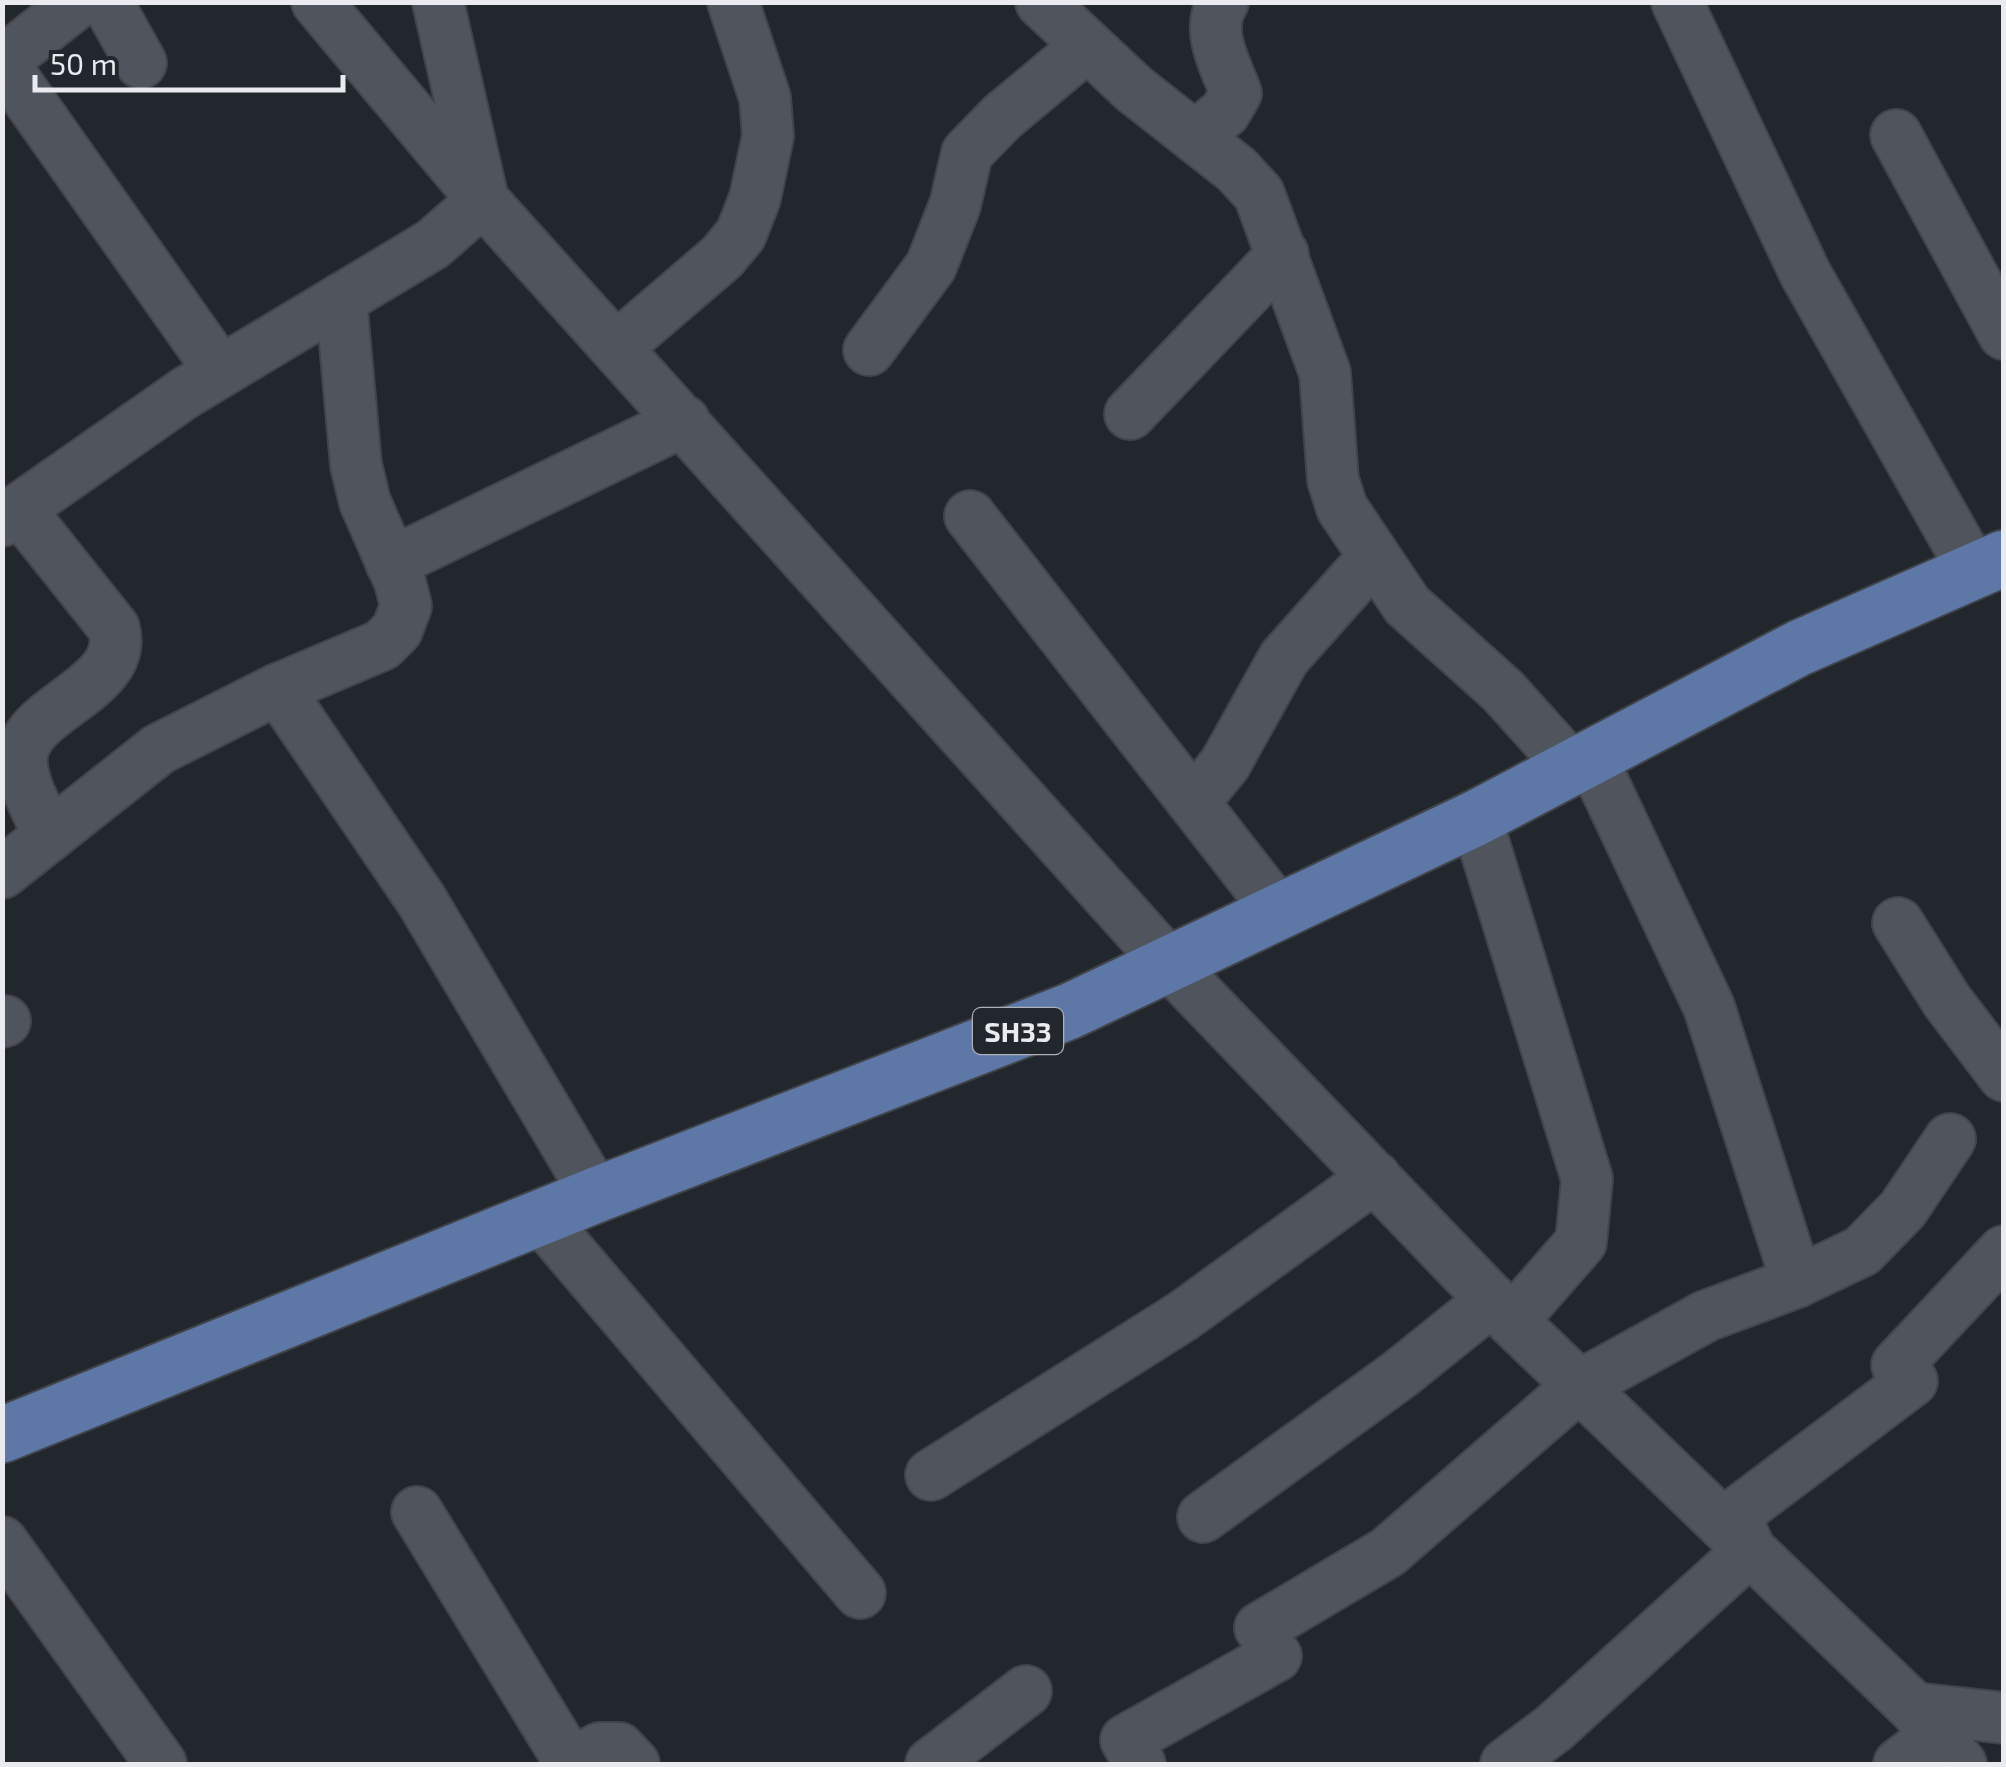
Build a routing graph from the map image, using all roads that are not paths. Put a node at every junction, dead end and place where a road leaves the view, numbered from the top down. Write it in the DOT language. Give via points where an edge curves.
graph roads {
  1 [pos="78,2"];
  2 [pos="107,2"];
  3 [pos="317,2"];
  4 [pos="438,2"];
  5 [pos="733,2"];
  6 [pos="1222,2"];
  7 [pos="1678,2"];
  8 [pos="1068,18"];
  9 [pos="2,62"];
  10 [pos="141,63"];
  11 [pos="1896,135"];
  12 [pos="1195,137"];
  13 [pos="483,200"];
  14 [pos="1283,254"];
  15 [pos="340,299"];
  16 [pos="2004,334"];
  17 [pos="618,347"];
  18 [pos="870,350"];
  19 [pos="220,371"];
  20 [pos="1130,414"];
  21 [pos="684,421"];
  22 [pos="11,515"];
  23 [pos="970,516"];
  24 [pos="1373,558"];
  25 [pos="391,563"];
  26 [pos="1988,564"];
  27 [pos="278,688"];
  28 [pos="1582,764"];
  29 [pos="1194,802"];
  30 [pos="1476,818"];
  31 [pos="49,836"];
  32 [pos="2,873"];
  33 [pos="1278,911"];
  34 [pos="1898,923"];
  35 [pos="1170,966"];
  36 [pos="2004,1076"];
  37 [pos="1950,1139"];
  38 [pos="1376,1177"];
  39 [pos="596,1195"];
  40 [pos="541,1218"];
  41 [pos="2004,1251"];
  42 [pos="1798,1282"];
  43 [pos="1502,1311"];
  44 [pos="1579,1386"];
  45 [pos="2,1435"];
  46 [pos="932,1475"];
  47 [pos="418,1512"];
  48 [pos="1203,1516"];
  49 [pos="2,1542"];
  50 [pos="1750,1550"];
  51 [pos="860,1592"];
  52 [pos="1026,1690"];
  53 [pos="2004,1718"];
  54 [pos="1928,1743"];
  55 [pos="161,1764"];
  56 [pos="634,1764"];
  57 [pos="931,1764"];
  58 [pos="1140,1764"];
  59 [pos="1506,1764"];
  1 -- 9 [label="street"];
  2 -- 10 [label="street"];
  3 -- 13 [label="street"];
  4 -- 13 [label="street"];
  5 -- 17 [label="street" via="765,98 768,136 756,198 722,257"];
  6 -- 12 [label="street" via="1215,35 1236,93"];
  7 -- 26 [label="street" via="1805,273"];
  8 -- 12 [label="street"];
  8 -- 18 [label="street" via="1002,117 966,153 931,266"];
  9 -- 19 [label="street"];
  11 -- 16 [label="street"];
  12 -- 14 [label="street" via="1259,194"];
  13 -- 15 [label="street" via="433,244"];
  13 -- 17 [label="street"];
  14 -- 20 [label="street"];
  14 -- 24 [label="street" via="1326,373 1333,480"];
  15 -- 19 [label="street"];
  15 -- 25 [label="street" via="356,465"];
  17 -- 21 [label="street"];
  19 -- 22 [label="street"];
  21 -- 25 [label="street"];
  21 -- 35 [label="street"];
  22 -- 31 [label="street" via="114,628 117,641 100,675 22,749 22,767"];
  23 -- 29 [label="street"];
  24 -- 28 [label="street" via="1407,605"];
  24 -- 29 [label="street" via="1284,658 1225,764"];
  25 -- 27 [label="street" via="406,606 397,630 382,645"];
  26 -- 28 [label="main road, SH33" via="1799,648"];
  27 -- 31 [label="street" via="160,750"];
  27 -- 39 [label="street" via="422,900"];
  28 -- 30 [label="main road, SH33"];
  28 -- 42 [label="street" via="1709,1007"];
  29 -- 33 [label="street"];
  30 -- 33 [label="main road, SH33"];
  30 -- 43 [label="street" via="1587,1178 1581,1242"];
  31 -- 32 [label="street"];
  33 -- 35 [label="main road, SH33"];
  34 -- 36 [label="street"];
  35 -- 38 [label="street"];
  35 -- 39 [label="main road, SH33"];
  37 -- 42 [label="street" via="1880,1236"];
  38 -- 43 [label="street"];
  38 -- 46 [label="street" via="1182,1316"];
  39 -- 40 [label="main road, SH33"];
  40 -- 45 [label="main road, SH33"];
  40 -- 51 [label="street"];
  41 -- 50 [label="street" via="1904,1373 1741,1510 1738,1523"];
  42 -- 44 [label="street" via="1706,1316"];
  43 -- 44 [label="street"];
  43 -- 48 [label="street" via="1400,1374"];
  44 -- 50 [label="street"];
  44 -- 58 [label="street" via="1388,1552 1126,1740"];
  47 -- 56 [label="street" via="571,1764 600,1748 619,1748"];
  49 -- 55 [label="street"];
  50 -- 54 [label="street"];
  50 -- 59 [label="street"];
  52 -- 57 [label="street"];
  53 -- 54 [label="street"];
}
